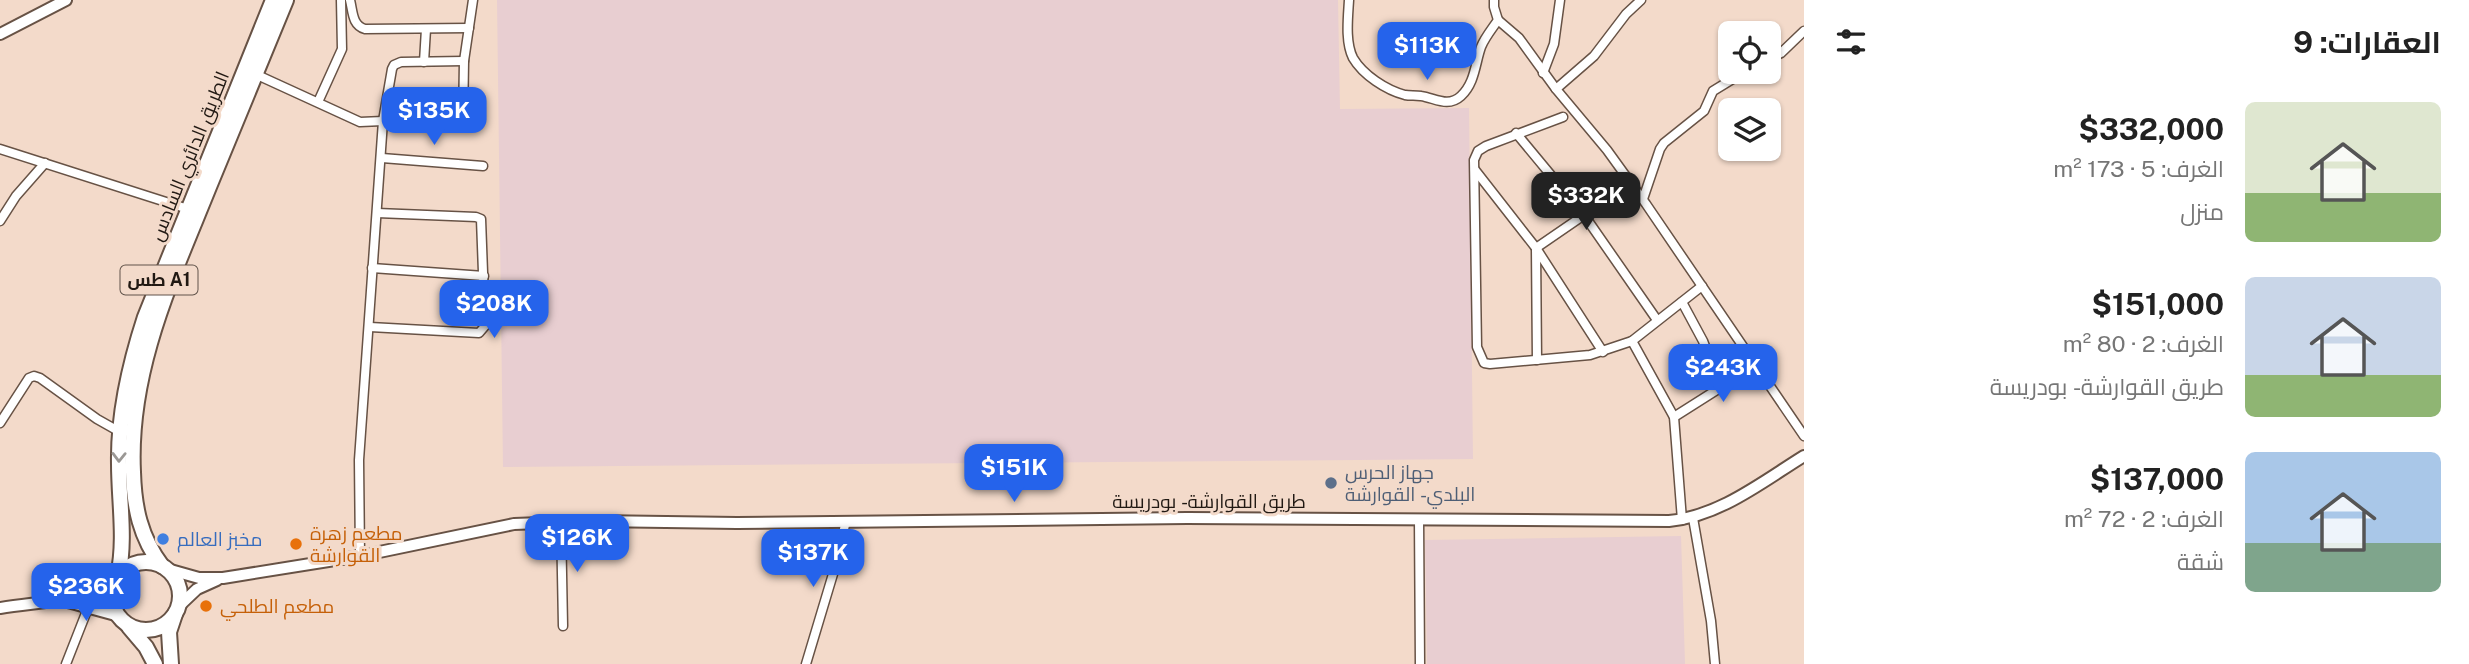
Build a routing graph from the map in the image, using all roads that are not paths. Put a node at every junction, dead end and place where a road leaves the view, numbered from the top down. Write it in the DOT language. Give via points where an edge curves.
graph roads {
  1 [pos="66,0"];
  2 [pos="273,0"];
  3 [pos="286,0"];
  4 [pos="341,0"];
  5 [pos="350,0"];
  6 [pos="473,0"];
  7 [pos="1349,0"];
  8 [pos="1494,0"];
  9 [pos="1560,0"];
  10 [pos="1641,0"];
  11 [pos="1498,20"];
  12 [pos="469,28"];
  13 [pos="426,29"];
  14 [pos="1804,32"];
  15 [pos="0,34"];
  16 [pos="1781,53"];
  17 [pos="464,61"];
  18 [pos="424,62"];
  19 [pos="1544,73"];
  20 [pos="256,74"];
  21 [pos="1724,84"];
  22 [pos="1556,89"];
  23 [pos="318,102"];
  24 [pos="1563,117"];
  25 [pos="383,121"];
  26 [pos="463,123"];
  27 [pos="1516,133"];
  28 [pos="0,149"];
  29 [pos="382,158"];
  30 [pos="45,163"];
  31 [pos="483,166"];
  32 [pos="1475,170"];
  33 [pos="1619,191"];
  34 [pos="1643,199"];
  35 [pos="188,209"];
  36 [pos="377,213"];
  37 [pos="1584,215"];
  38 [pos="0,221"];
  39 [pos="186,229"];
  40 [pos="1536,248"];
  41 [pos="372,268"];
  42 [pos="484,276"];
  43 [pos="1702,286"];
  44 [pos="1682,302"];
  45 [pos="1657,320"];
  46 [pos="370,327"];
  47 [pos="1632,341"];
  48 [pos="1603,352"];
  49 [pos="1537,360"];
  50 [pos="1756,365"];
  51 [pos="1721,389"];
  52 [pos="1674,416"];
  53 [pos="0,424"];
  54 [pos="120,432"];
  55 [pos="1804,436"];
  56 [pos="1804,456"];
  57 [pos="1419,519"];
  58 [pos="1688,519"];
  59 [pos="846,521"];
  60 [pos="561,522"];
  61 [pos="360,556"];
  62 [pos="164,568"];
  63 [pos="117,578"];
  64 [pos="223,578"];
  65 [pos="61,600"];
  66 [pos="0,608"];
  67 [pos="88,608"];
  68 [pos="176,610"];
  69 [pos="121,619"];
  70 [pos="563,626"];
  71 [pos="66,664"];
  72 [pos="155,664"];
  73 [pos="171,664"];
  74 [pos="806,664"];
  75 [pos="1420,664"];
  76 [pos="1715,664"];
  1 -- 15 [label="main road"];
  2 -- 35 [label="highway, الطريق الدائري السادس / طس A1"];
  3 -- 20 [label="highway, الطريق الدائري السادس / طس A1"];
  4 -- 23 [label="street" via="342,48"];
  5 -- 13 [label="street" via="361,28"];
  6 -- 12 [label="street"];
  7 -- 11 [label="street" via="1348,37 1359,66 1376,82 1441,102 1463,95 1473,79 1481,47"];
  8 -- 11 [label="street"];
  9 -- 19 [label="street" via="1554,44"];
  10 -- 22 [label="street" via="1594,56"];
  11 -- 19 [label="street" via="1519,38"];
  12 -- 13 [label="street"];
  12 -- 17 [label="street"];
  13 -- 18 [label="street"];
  14 -- 16 [label="street"];
  17 -- 18 [label="street"];
  17 -- 26 [label="street"];
  18 -- 25 [label="street" via="394,65"];
  19 -- 22 [label="street"];
  20 -- 23 [label="street"];
  20 -- 39 [label="highway, الطريق الدائري السادس / طس A1"];
  21 -- 34 [label="street" via="1713,91 1704,111 1664,143"];
  22 -- 34 [label="street"];
  23 -- 25 [label="street" via="360,122"];
  24 -- 27 [label="street"];
  25 -- 29 [label="street"];
  27 -- 32 [label="street" via="1478,151"];
  27 -- 37 [label="street"];
  28 -- 30 [label="street"];
  29 -- 31 [label="street"];
  29 -- 36 [label="street"];
  30 -- 35 [label="street"];
  30 -- 38 [label="street"];
  32 -- 40 [label="street"];
  32 -- 49 [label="street" via="1480,358 1490,364"];
  33 -- 37 [label="street"];
  34 -- 43 [label="street"];
  35 -- 39 [label="highway, الطريق الدائري السادس / طس A1"];
  36 -- 41 [label="street"];
  36 -- 42 [label="street" via="476,216 481,219"];
  37 -- 40 [label="street"];
  37 -- 45 [label="street"];
  39 -- 54 [label="highway, الطريق الدائري السادس / طس A1" via="135,346"];
  39 -- 62 [label="highway, الطريق الدائري السادس / طس A1" via="146,350 134,410 135,509 146,542"];
  40 -- 48 [label="street"];
  40 -- 49 [label="street"];
  41 -- 42 [label="street"];
  41 -- 46 [label="street"];
  42 -- 46 [label="street" via="485,327 479,334"];
  43 -- 44 [label="street"];
  43 -- 50 [label="street"];
  44 -- 45 [label="street"];
  44 -- 51 [label="street"];
  45 -- 47 [label="street"];
  46 -- 61 [label="street" via="358,477"];
  47 -- 48 [label="street"];
  47 -- 52 [label="street"];
  48 -- 49 [label="street"];
  50 -- 51 [label="street"];
  50 -- 55 [label="street"];
  51 -- 52 [label="street"];
  52 -- 58 [label="street"];
  53 -- 54 [label="street" via="33,376"];
  54 -- 63 [label="highway, الطريق الدائري السادس / طس A1, one-way" via="123,548"];
  56 -- 58 [label="main road, طريق القوارشة - بودريسة" via="1734,499"];
  57 -- 58 [label="main road, طريق القوارشة - بودريسة"];
  57 -- 59 [label="main road, طريق القوارشة - بودريسة"];
  57 -- 75 [label="street"];
  58 -- 76 [label="street" via="1711,621"];
  59 -- 60 [label="main road, طريق القوارشة - بودريسة"];
  59 -- 74 [label="street"];
  60 -- 61 [label="main road, طريق القوارشة - بودريسة" via="514,524"];
  60 -- 70 [label="street"];
  61 -- 64 [label="main road, طريق القوارشة - بودريسة"];
  62 -- 63 [label="highway" via="138,563"];
  62 -- 64 [label="main road" via="199,578"];
  62 -- 68 [label="highway, الطريق الدائري السادس" via="178,586"];
  63 -- 65 [label="main road" via="100,590"];
  63 -- 69 [label="highway, الطريق الدائري السادس" via="112,599"];
  64 -- 68 [label="main road" via="197,589"];
  65 -- 66 [label="main road"];
  65 -- 67 [label="main road"];
  67 -- 69 [label="main road"];
  67 -- 71 [label="street"];
  68 -- 69 [label="highway" via="160,627 150,629"];
  68 -- 73 [label="highway, الطريق الدائري السادس" via="168,645"];
  69 -- 72 [label="highway" via="146,646"];
}
